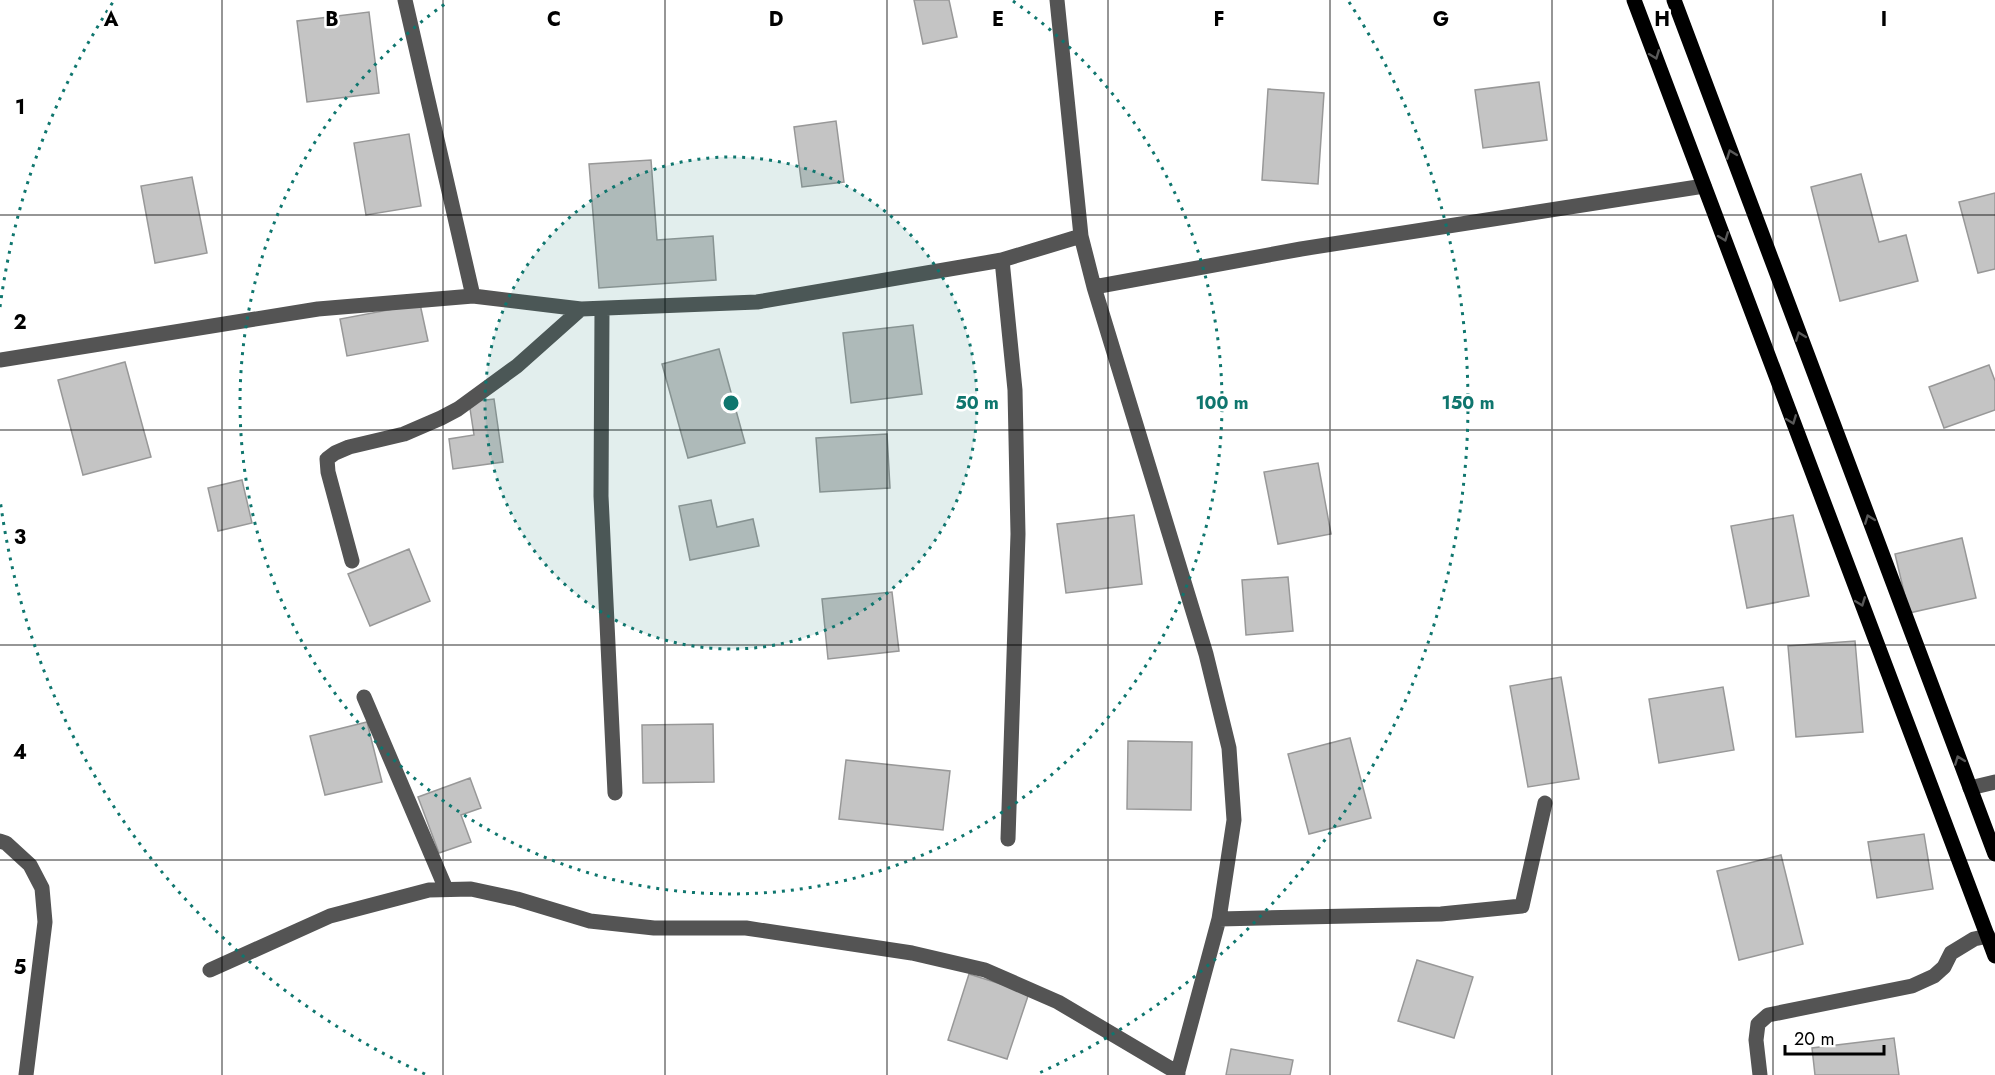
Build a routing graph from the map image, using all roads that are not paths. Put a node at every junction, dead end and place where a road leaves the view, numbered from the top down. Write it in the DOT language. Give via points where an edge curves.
graph roads {
  1 [pos="405,0"];
  2 [pos="1057,0"];
  3 [pos="1634,0"];
  4 [pos="1674,0"];
  5 [pos="1704,186"];
  6 [pos="1081,236"];
  7 [pos="1002,260"];
  8 [pos="1094,287"];
  9 [pos="473,296"];
  10 [pos="581,309"];
  11 [pos="602,309"];
  12 [pos="0,360"];
  13 [pos="352,561"];
  14 [pos="364,697"];
  15 [pos="1995,782"];
  16 [pos="1970,789"];
  17 [pos="615,793"];
  18 [pos="1545,803"];
  19 [pos="1008,839"];
  20 [pos="0,841"];
  21 [pos="1995,854"];
  22 [pos="446,889"];
  23 [pos="1219,919"];
  24 [pos="1988,936"];
  25 [pos="1995,956"];
  26 [pos="210,970"];
  27 [pos="1178,1074"];
  28 [pos="26,1075"];
  29 [pos="1760,1075"];
  1 -- 9 [label="street"];
  2 -- 6 [label="street"];
  3 -- 5 [label="main road, one-way"];
  16 -- 4 [label="main road, one-way"];
  5 -- 8 [label="street" via="1301,249"];
  5 -- 24 [label="main road, one-way"];
  6 -- 7 [label="street"];
  6 -- 8 [label="street"];
  7 -- 11 [label="street" via="757,302"];
  7 -- 19 [label="street" via="1015,390 1018,534"];
  8 -- 23 [label="street" via="1200,632 1229,748 1234,820"];
  9 -- 10 [label="street"];
  9 -- 12 [label="street" via="318,309"];
  10 -- 11 [label="street"];
  10 -- 13 [label="street" via="517,366 458,409 404,434 349,447 327,459"];
  11 -- 17 [label="street" via="601,496"];
  14 -- 22 [label="street"];
  15 -- 16 [label="street"];
  16 -- 21 [label="main road"];
  18 -- 23 [label="street" via="1522,906 1441,914"];
  20 -- 28 [label="street" via="30,865 42,888 45,922"];
  22 -- 26 [label="street" via="330,915"];
  22 -- 27 [label="street" via="471,889 517,899 590,921 654,928 746,928 912,953 986,970 1058,1002"];
  23 -- 27 [label="street"];
  24 -- 25 [label="main road"];
  24 -- 29 [label="street" via="1974,939 1951,953 1934,976 1912,986 1768,1015 1758,1024"];
}
